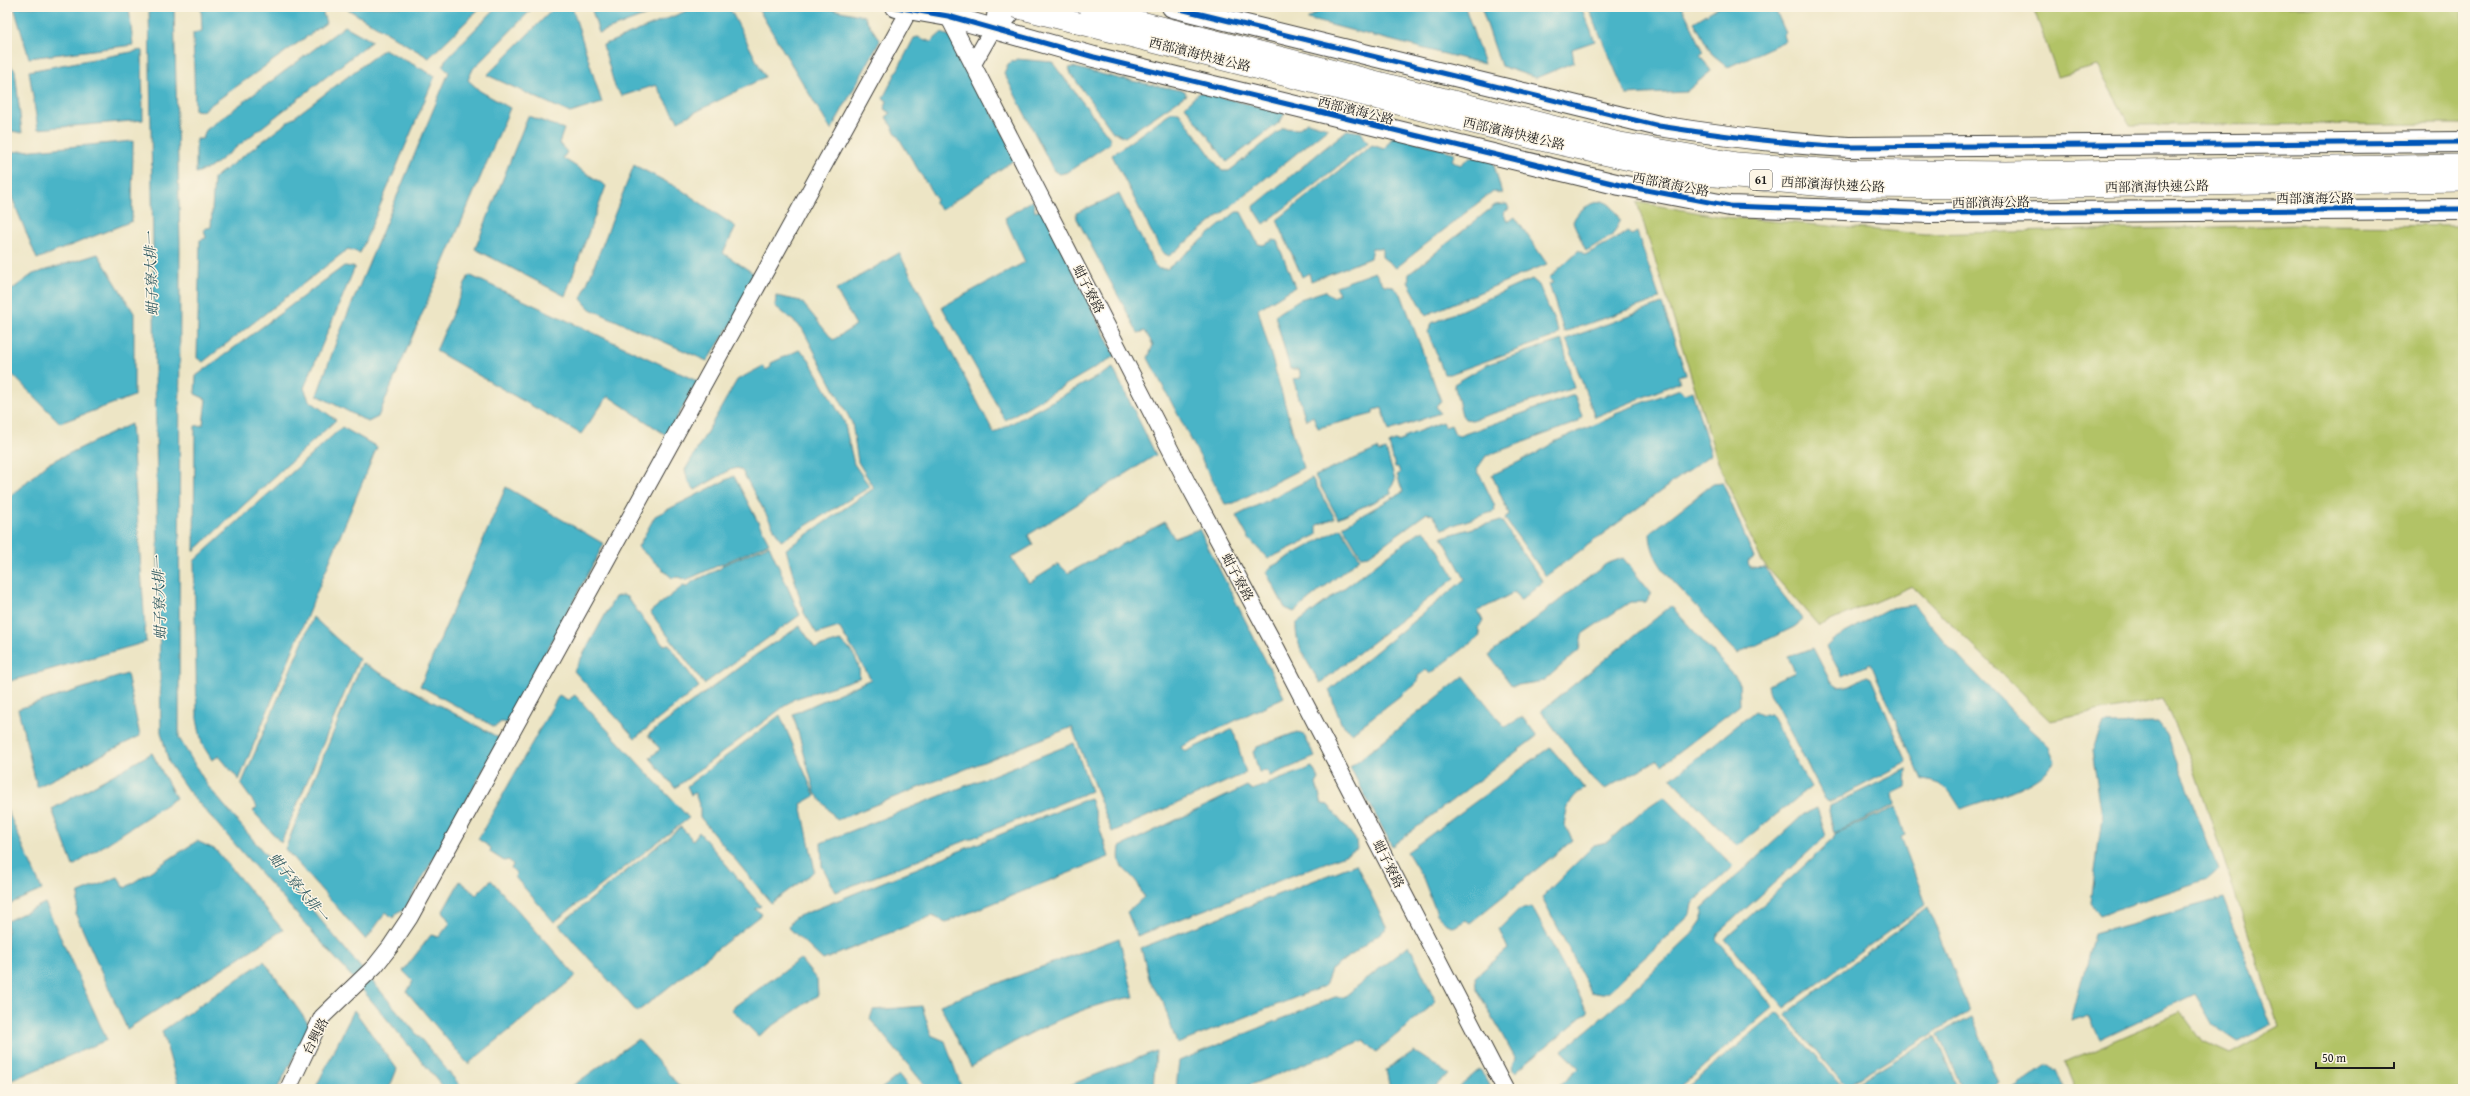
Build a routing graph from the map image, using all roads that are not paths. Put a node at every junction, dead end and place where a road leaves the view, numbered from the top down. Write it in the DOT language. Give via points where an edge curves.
graph roads {
  1 [pos="996,7"];
  2 [pos="1016,7"];
  3 [pos="1172,7"];
  4 [pos="905,8"];
  5 [pos="948,11"];
  6 [pos="1080,15"];
  7 [pos="994,28"];
  8 [pos="973,64"];
  9 [pos="2463,142"];
  10 [pos="2463,165"];
  11 [pos="2463,181"];
  12 [pos="2463,209"];
  13 [pos="288,1089"];
  14 [pos="1505,1089"];
  1 -- 7 [label="street"];
  2 -- 6 [label="highway, 61, bridge"];
  2 -- 7 [label="street" via="1007,19"];
  3 -- 9 [label="main road" via="1659,126 1789,144 1857,147"];
  4 -- 5 [label="main road, 西部濱海公路"];
  4 -- 13 [label="street, 台興路" via="413,911 390,947 374,966 322,1018"];
  5 -- 7 [label="main road, 西部濱海公路"];
  5 -- 8 [label="street, 蚶子寮路"];
  6 -- 10 [label="highway, 西部濱海快速公路 / 61" via="1615,142 1736,163 1837,170 2006,172"];
  6 -- 11 [label="highway, 西部濱海快速公路 / 61" via="1536,139 1670,170 1717,176 1836,187 1998,188"];
  7 -- 8 [label="street"];
  7 -- 12 [label="main road, 西部濱海公路" via="1094,57 1421,137 1620,185 1730,206 1929,213"];
  8 -- 14 [label="street, 蚶子寮路" via="1188,484 1278,649"];
}
